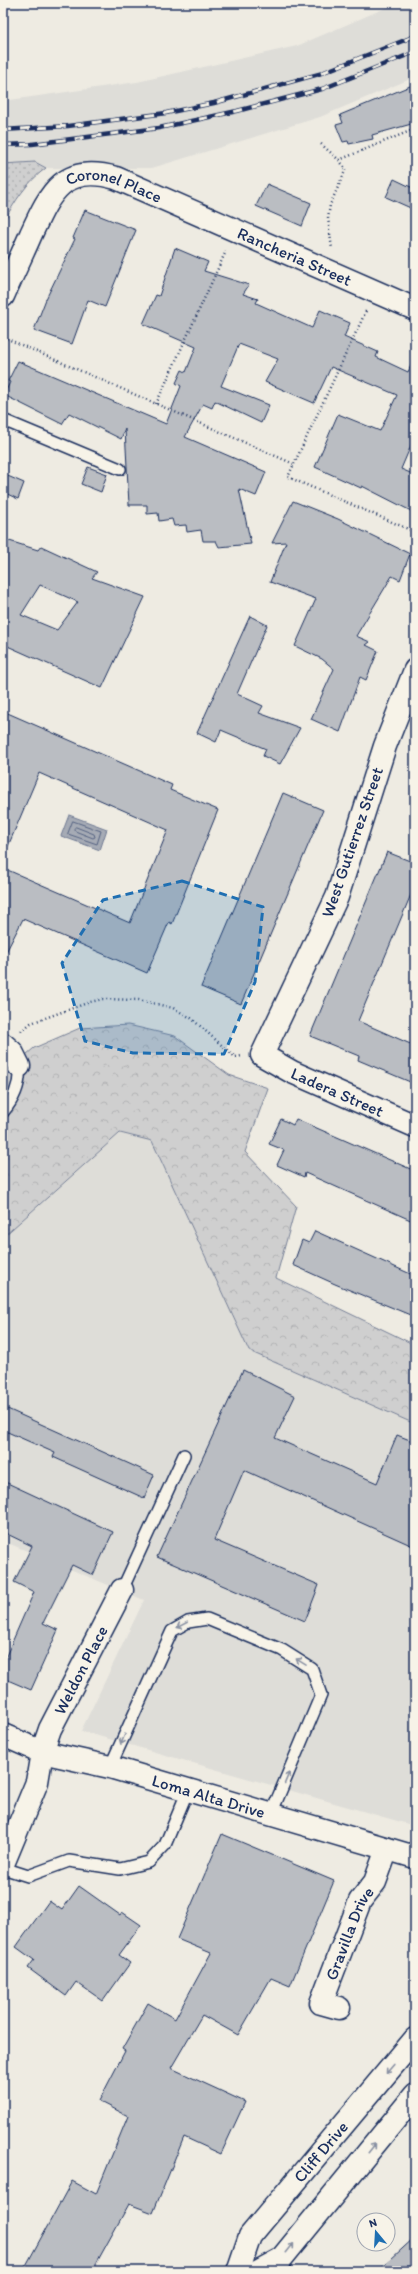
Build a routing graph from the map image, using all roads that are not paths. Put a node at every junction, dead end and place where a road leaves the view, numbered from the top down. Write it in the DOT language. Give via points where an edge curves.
graph roads {
  1 [pos="173,203"];
  2 [pos="3,296"];
  3 [pos="415,309"];
  4 [pos="3,420"];
  5 [pos="120,469"];
  6 [pos="415,670"];
  7 [pos="3,1044"];
  8 [pos="262,1055"];
  9 [pos="18,1066"];
  10 [pos="3,1112"];
  11 [pos="415,1126"];
  12 [pos="184,1455"];
  13 [pos="122,1590"];
  14 [pos="3,1735"];
  15 [pos="42,1752"];
  16 [pos="110,1767"];
  17 [pos="188,1790"];
  18 [pos="271,1814"];
  19 [pos="387,1848"];
  20 [pos="415,1857"];
  21 [pos="3,1864"];
  22 [pos="3,1868"];
  23 [pos="339,2008"];
  24 [pos="415,2039"];
  25 [pos="415,2095"];
  26 [pos="238,2271"];
  27 [pos="259,2271"];
  1 -- 2 [label="street, Coronel Place" via="104,175 74,177 63,183 47,200"];
  1 -- 3 [label="street, Rancheria Street"];
  4 -- 5 [label="lane"];
  6 -- 8 [label="street, West Gutierrez Street" via="385,746 337,897"];
  7 -- 9 [label="street" via="12,1052"];
  8 -- 11 [label="street, Ladera Street" via="292,1072"];
  9 -- 10 [label="lane" via="17,1087 12,1101"];
  12 -- 13 [label="lane"];
  13 -- 15 [label="street, Weldon Place" via="50,1729"];
  14 -- 15 [label="street, Loma Alta Drive"];
  15 -- 16 [label="street, Loma Alta Drive"];
  15 -- 21 [label="street, Weldon Place" via="37,1782"];
  16 -- 17 [label="street, Loma Alta Drive"];
  18 -- 16 [label="lane, one-way" via="321,1695 312,1669 282,1650 207,1619 188,1622 172,1631"];
  17 -- 18 [label="street, Loma Alta Drive"];
  17 -- 22 [label="lane" via="165,1845 149,1862 120,1869 69,1861 28,1876"];
  18 -- 19 [label="street, Loma Alta Drive"];
  19 -- 20 [label="street, Loma Alta Drive"];
  19 -- 23 [label="street, Gravilla Drive" via="375,1882 360,1902 321,2003"];
  24 -- 26 [label="street, Cliff Drive, one-way" via="250,2236"];
  27 -- 25 [label="street, one-way" via="281,2259"];
}
